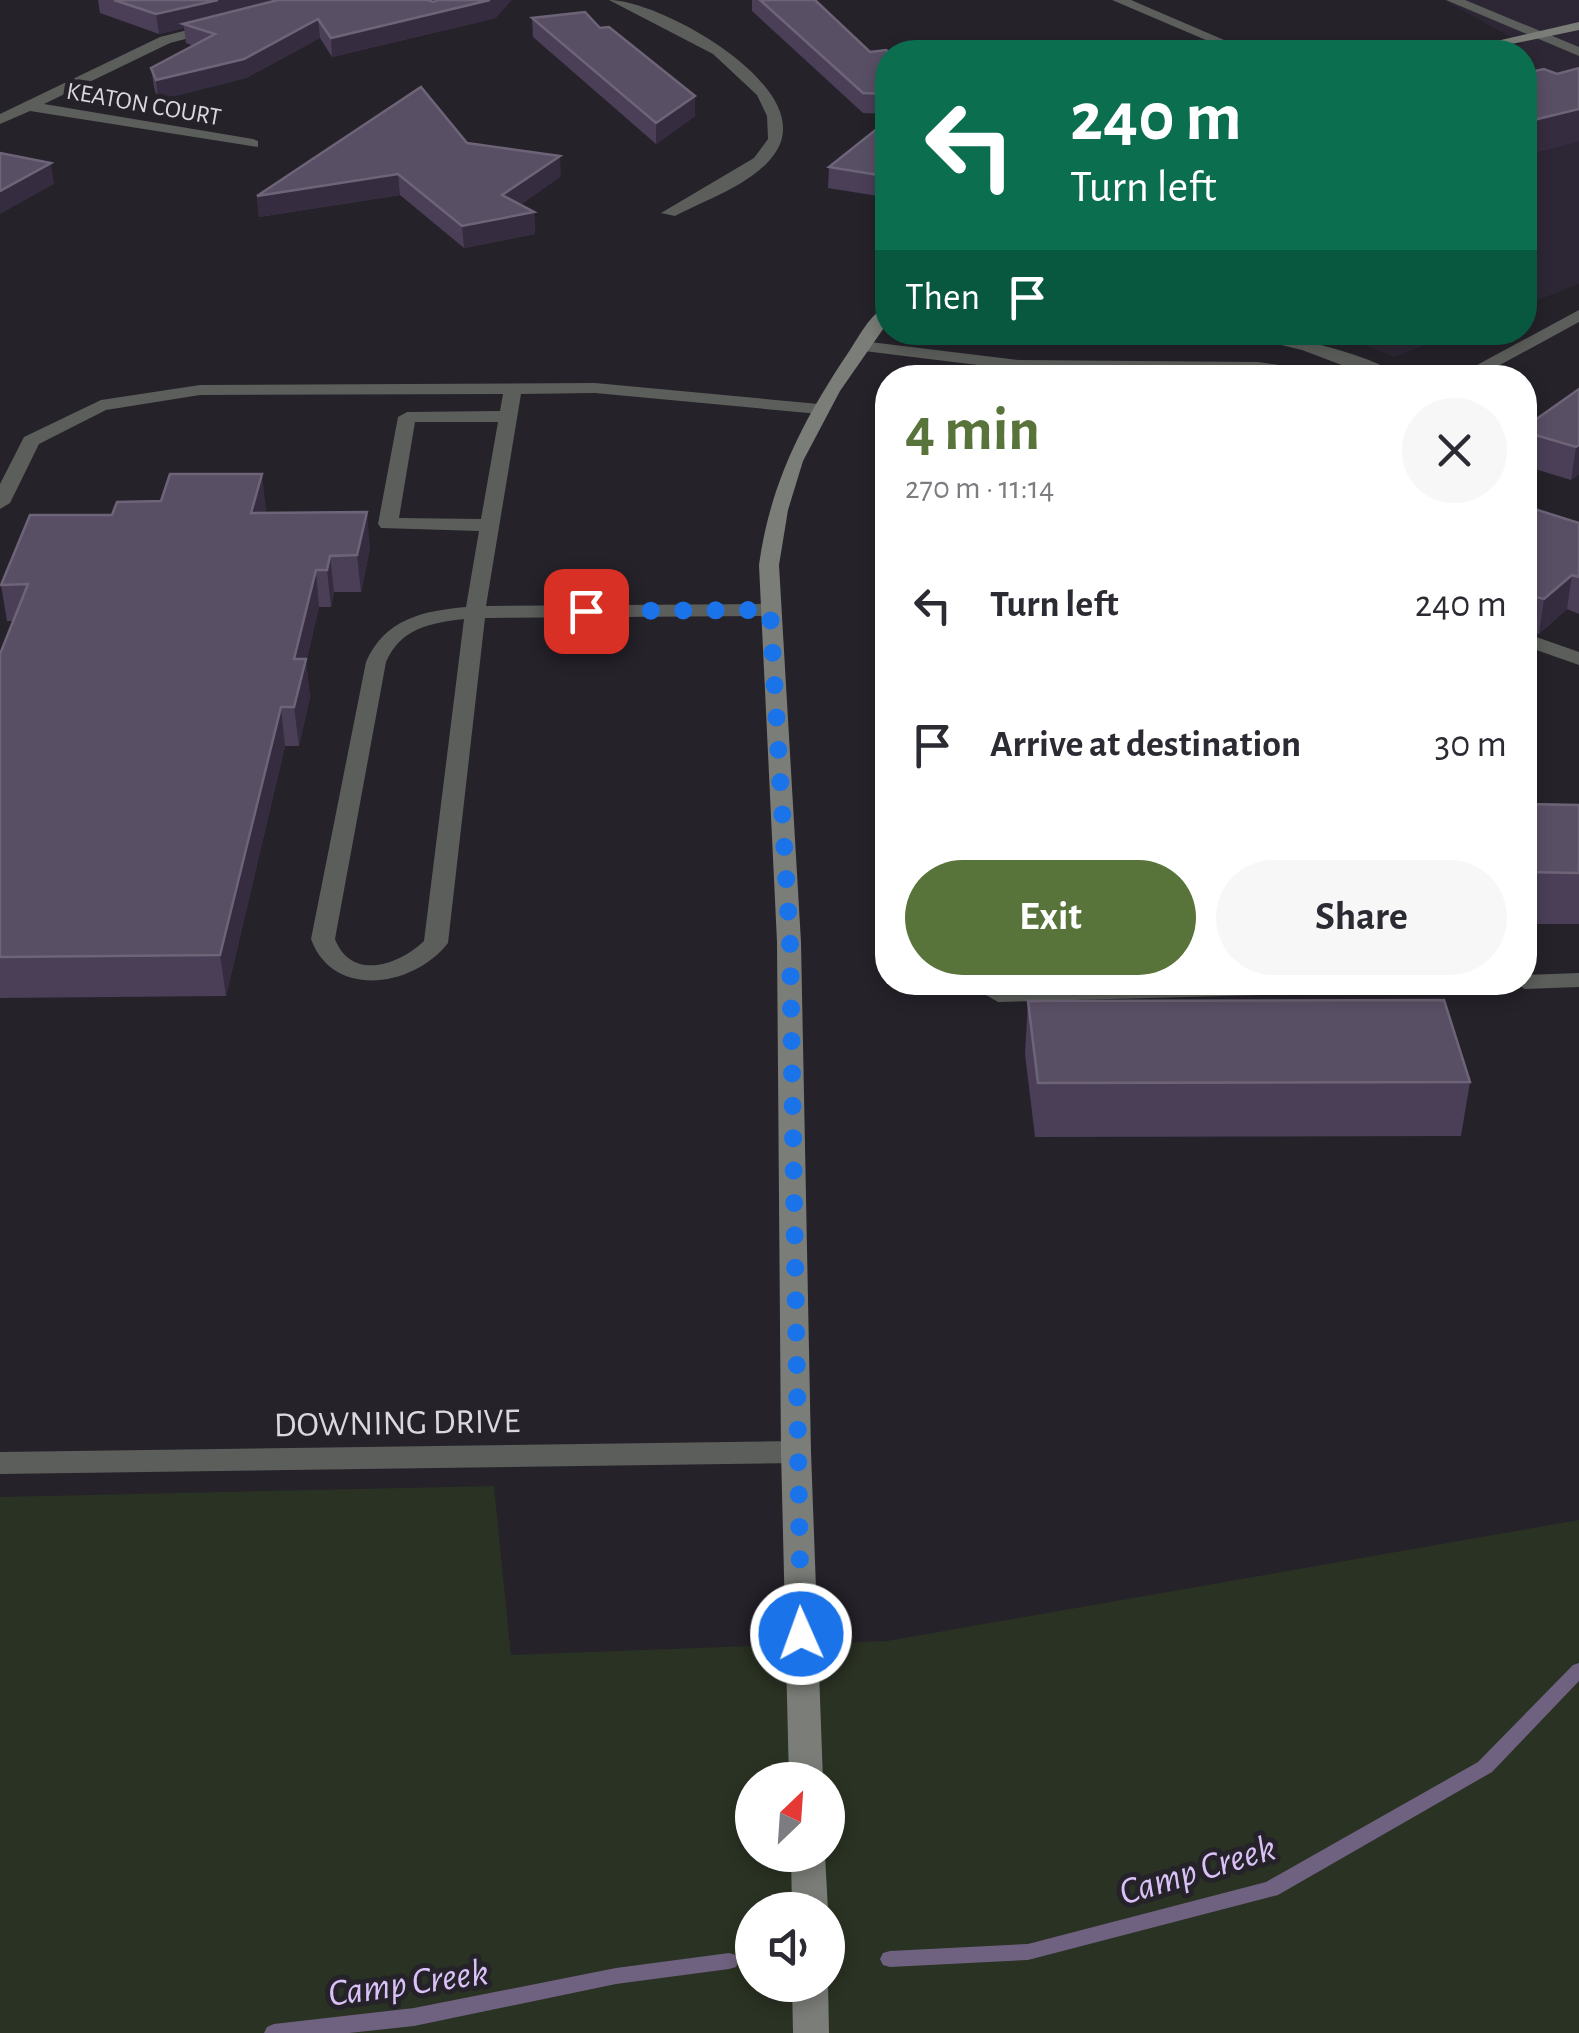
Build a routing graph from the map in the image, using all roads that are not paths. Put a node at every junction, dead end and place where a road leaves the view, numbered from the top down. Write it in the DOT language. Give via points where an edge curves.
graph roads {
  1 [pos="616,0"];
  2 [pos="1119,0"];
  3 [pos="1453,0"];
  4 [pos="230,23"];
  5 [pos="1579,26"];
  6 [pos="1537,35"];
  7 [pos="1216,40"];
  8 [pos="1517,40"];
  9 [pos="1579,52"];
  10 [pos="28,106"];
  11 [pos="0,120"];
  12 [pos="252,144"];
  13 [pos="669,212"];
  14 [pos="1579,315"];
  15 [pos="875,329"];
  16 [pos="1537,338"];
  17 [pos="1300,345"];
  18 [pos="1523,345"];
  19 [pos="862,346"];
  20 [pos="1346,360"];
  21 [pos="1011,365"];
  22 [pos="1342,365"];
  23 [pos="1359,365"];
  24 [pos="1486,365"];
  25 [pos="513,387"];
  26 [pos="820,409"];
  27 [pos="507,416"];
  28 [pos="0,503"];
  29 [pos="492,524"];
  30 [pos="770,610"];
  31 [pos="475,612"];
  32 [pos="1537,643"];
  33 [pos="1579,659"];
  34 [pos="1579,980"];
  35 [pos="1537,982"];
  36 [pos="1025,995"];
  37 [pos="998,996"];
  38 [pos="796,1452"];
  39 [pos="0,1463"];
  40 [pos="805,1762"];
  41 [pos="810,2002"];
  42 [pos="811,2033"];
  1 -- 13 [label="street" via="672,22 724,54 765,97 774,118 775,139 766,153"];
  2 -- 7 [label="street"];
  3 -- 6 [label="street"];
  4 -- 10 [label="street" via="165,40"];
  5 -- 6 [label="street"];
  6 -- 8 [label="street"];
  6 -- 9 [label="street"];
  10 -- 11 [label="street"];
  10 -- 12 [label="street, KEATON COURT"];
  14 -- 16 [label="street"];
  15 -- 19 [label="street"];
  17 -- 20 [label="street"];
  18 -- 24 [label="street"];
  19 -- 21 [label="street"];
  19 -- 26 [label="street"];
  20 -- 22 [label="street"];
  20 -- 23 [label="street"];
  25 -- 26 [label="street"];
  25 -- 27 [label="street"];
  25 -- 28 [label="street" via="200,390 101,405 30,441"];
  26 -- 30 [label="street" via="786,474 773,522"];
  27 -- 29 [label="street"];
  27 -- 29 [label="street" via="406,416 388,524"];
  29 -- 31 [label="street"];
  30 -- 31 [label="street"];
  30 -- 38 [label="street" via="790,942"];
  31 -- 31 [label="street" via="408,623 380,646 323,938 337,966 390,972 413,964 436,944"];
  32 -- 33 [label="street"];
  34 -- 35 [label="street"];
  36 -- 37 [label="street"];
  38 -- 39 [label="street, DOWNING DRIVE"];
  38 -- 40 [label="street"];
  41 -- 42 [label="street"];
}
